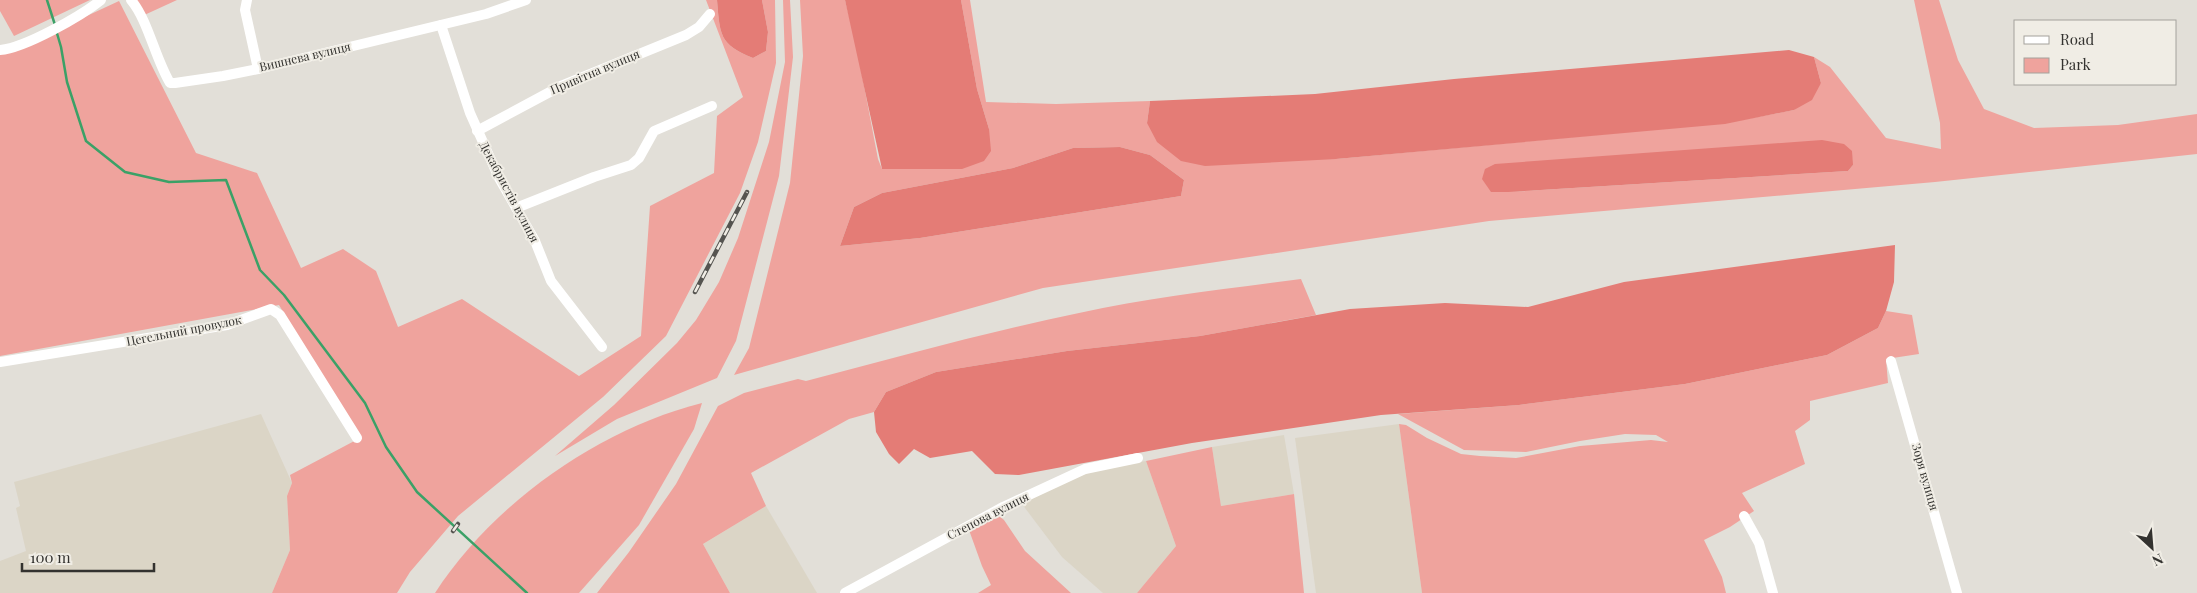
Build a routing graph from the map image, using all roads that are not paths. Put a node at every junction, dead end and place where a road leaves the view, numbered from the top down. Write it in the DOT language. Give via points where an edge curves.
graph roads {
  1 [pos="102,0"];
  2 [pos="130,0"];
  3 [pos="247,0"];
  4 [pos="526,0"];
  5 [pos="710,14"];
  6 [pos="441,24"];
  7 [pos="0,50"];
  8 [pos="258,68"];
  9 [pos="712,106"];
  10 [pos="477,130"];
  11 [pos="516,208"];
  12 [pos="602,347"];
  13 [pos="1890,361"];
  14 [pos="0,362"];
  15 [pos="358,438"];
  16 [pos="1138,458"];
  17 [pos="1744,516"];
  18 [pos="845,593"];
  19 [pos="1773,593"];
  20 [pos="1957,593"];
  1 -- 7 [label="street" via="34,38"];
  2 -- 8 [label="street, Вишнева вулиця" via="170,83"];
  3 -- 8 [label="street" via="245,10"];
  4 -- 6 [label="street, Вишнева вулиця" via="496,12"];
  5 -- 10 [label="street, Привітна вулиця" via="699,27 686,34 560,86"];
  6 -- 8 [label="street, Вишнева вулиця"];
  6 -- 10 [label="street, Декабристів вулиця"];
  9 -- 11 [label="street" via="654,131 639,158 631,165"];
  10 -- 11 [label="street, Декабристів вулиця"];
  11 -- 12 [label="street, Декабристів вулиця" via="556,289"];
  13 -- 20 [label="street, Зоря вулиця"];
  14 -- 15 [label="street, Цегельний провулок" via="233,323 272,309 280,315"];
  16 -- 18 [label="street, Степова вулиця" via="1085,469 1002,507"];
  17 -- 19 [label="street" via="1759,543"];
}
